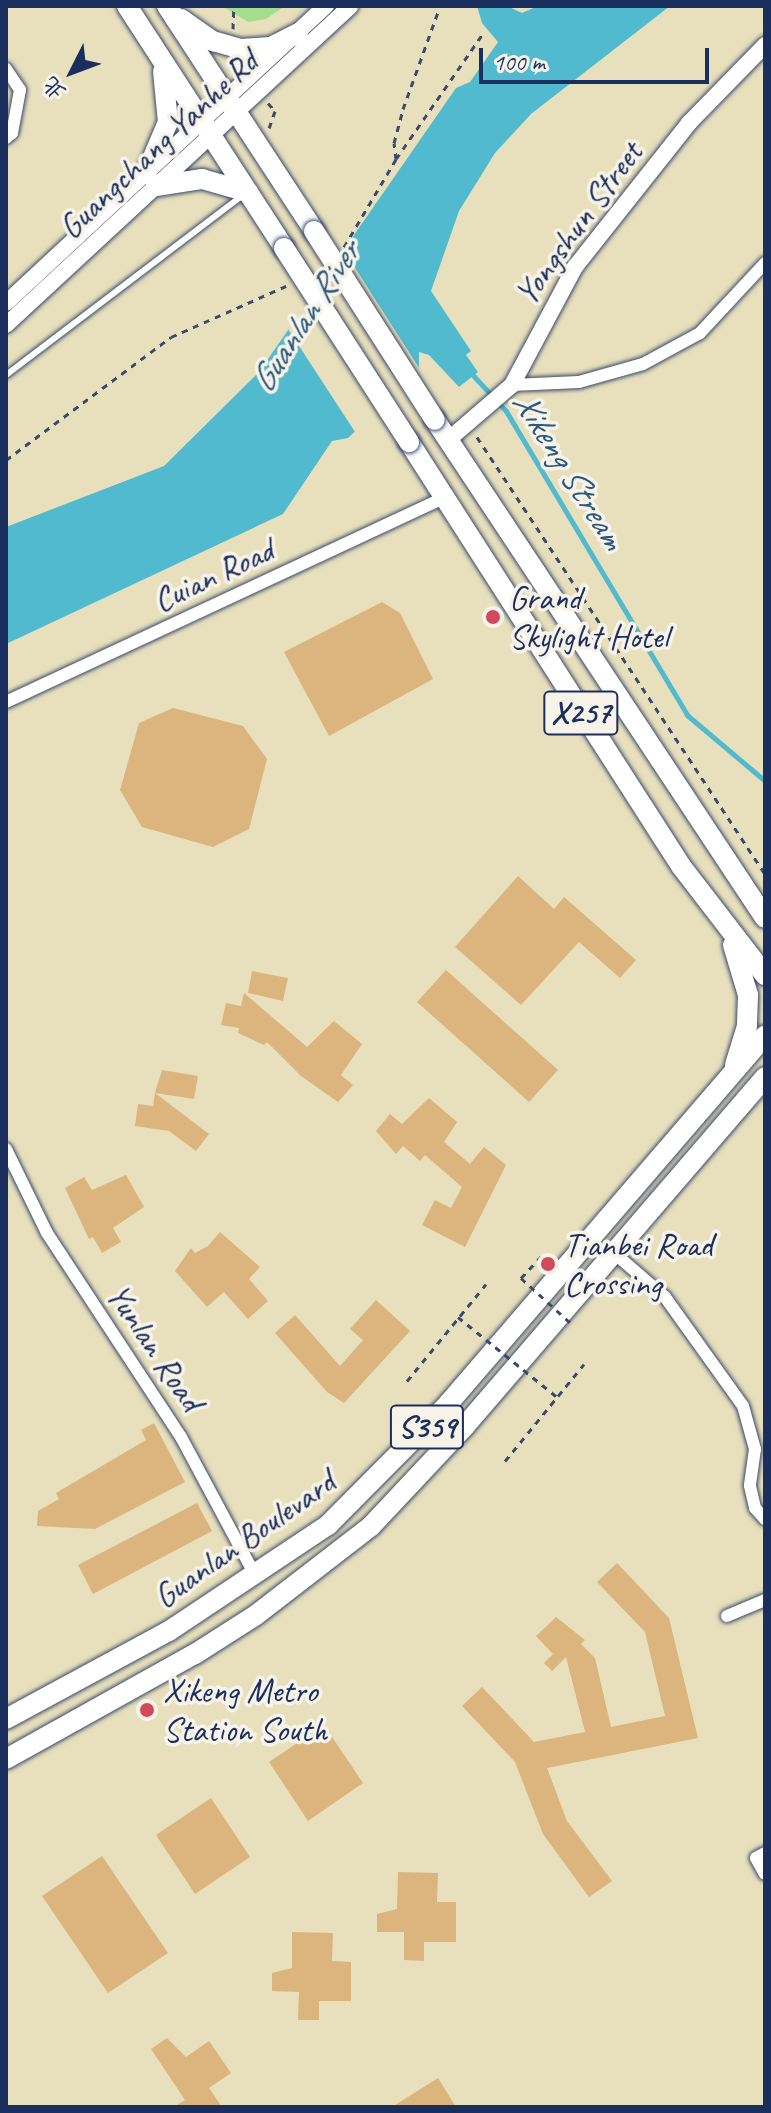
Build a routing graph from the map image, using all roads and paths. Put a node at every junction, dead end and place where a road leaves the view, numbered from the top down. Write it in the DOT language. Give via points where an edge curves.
graph roads {
  1 [pos="127,6"];
  2 [pos="234,6"];
  3 [pos="326,6"];
  4 [pos="350,6"];
  5 [pos="440,6"];
  6 [pos="169,8"];
  7 [pos="233,32"];
  8 [pos="484,32"];
  9 [pos="298,33"];
  10 [pos="765,45"];
  11 [pos="154,48"];
  12 [pos="6,69"];
  13 [pos="231,106"];
  14 [pos="206,130"];
  15 [pos="6,138"];
  16 [pos="396,159"];
  17 [pos="151,180"];
  18 [pos="248,192"];
  19 [pos="312,228"];
  20 [pos="282,246"];
  21 [pos="338,254"];
  22 [pos="765,263"];
  23 [pos="299,281"];
  24 [pos="6,303"];
  25 [pos="6,325"];
  26 [pos="6,375"];
  27 [pos="507,389"];
  28 [pos="472,434"];
  29 [pos="448,440"];
  30 [pos="6,460"];
  31 [pos="443,498"];
  32 [pos="6,702"];
  33 [pos="765,874"];
  34 [pos="757,902"];
  35 [pos="765,918"];
  36 [pos="728,930"];
  37 [pos="765,975"];
  38 [pos="765,1036"];
  39 [pos="730,1077"];
  40 [pos="765,1077"];
  41 [pos="765,1087"];
  42 [pos="746,1100"];
  43 [pos="6,1149"];
  44 [pos="614,1253"];
  45 [pos="543,1254"];
  46 [pos="486,1284"];
  47 [pos="458,1317"];
  48 [pos="574,1326"];
  49 [pos="584,1364"];
  50 [pos="407,1381"];
  51 [pos="557,1397"];
  52 [pos="505,1461"];
  53 [pos="765,1519"];
  54 [pos="256,1577"];
  55 [pos="765,1600"];
  56 [pos="727,1616"];
  57 [pos="6,1719"];
  58 [pos="6,1759"];
  59 [pos="765,1853"];
  60 [pos="765,1874"];
  1 -- 11 [label="main road, X257"];
  2 -- 7 [label="path"];
  3 -- 9 [label="street, Guangchang Yanhe Rd"];
  4 -- 13 [label="street, Guangchang Yanhe Rd"];
  5 -- 16 [label="path" via="403,109 394,143"];
  6 -- 9 [label="main road" via="213,41 241,49 271,47"];
  6 -- 13 [label="main road, X257"];
  8 -- 16 [label="path"];
  9 -- 13 [label="street, Guangchang Yanhe Rd"];
  10 -- 27 [label="street, Yongshun Street" via="689,123 575,267"];
  11 -- 14 [label="main road, X257"];
  11 -- 17 [label="main road" via="169,107"];
  12 -- 15 [label="street" via="20,90 12,133"];
  13 -- 14 [label="street, Guangchang Yanhe Rd"];
  13 -- 19 [label="main road, X257"];
  14 -- 17 [label="street, Guangchang Yanhe Rd"];
  14 -- 18 [label="main road, X257"];
  16 -- 21 [label="path"];
  17 -- 18 [label="main road" via="202,179"];
  17 -- 24 [label="street, Guangchang Yanhe Rd"];
  17 -- 25 [label="street, Guangchang Yanhe Rd"];
  18 -- 20 [label="main road, X257"];
  18 -- 26 [label="lane"];
  19 -- 20 [label="main road"];
  19 -- 29 [label="main road, X257, bridge"];
  20 -- 31 [label="main road, X257, bridge"];
  22 -- 27 [label="street" via="700,333 643,364 579,382"];
  23 -- 30 [label="path" via="171,337"];
  27 -- 29 [label="street, Yongshun Street"];
  28 -- 33 [label="path" via="488,446"];
  29 -- 34 [label="main road, X257"];
  31 -- 32 [label="street, Cuian Road"];
  31 -- 36 [label="main road, X257"];
  34 -- 35 [label="main road, X257"];
  36 -- 37 [label="main road, X257"];
  36 -- 39 [label="main road" via="748,995 743,1045"];
  38 -- 39 [label="main road, Guanlan Boulevard / S359"];
  39 -- 54 [label="main road, Guanlan Boulevard / S359" via="402,1455 328,1525"];
  40 -- 42 [label="main road, Guanlan Boulevard / S359"];
  41 -- 42 [label="main road"];
  42 -- 44 [label="main road, Guanlan Boulevard / S359"];
  43 -- 54 [label="street, Yunlan Road" via="47,1233 181,1437"];
  44 -- 53 [label="street" via="665,1297 743,1406 755,1449 750,1486 755,1508"];
  44 -- 58 [label="main road, Guanlan Boulevard / S359" via="417,1481 371,1526 268,1606 195,1654"];
  45 -- 48 [label="path, bridge" via="521,1278"];
  46 -- 47 [label="path"];
  47 -- 50 [label="path"];
  47 -- 51 [label="path, bridge"];
  49 -- 51 [label="path"];
  51 -- 52 [label="path"];
  54 -- 57 [label="main road, Guanlan Boulevard / S359" via="134,1652"];
  55 -- 56 [label="street"];
  59 -- 60 [label="street" via="756,1858"];
}
